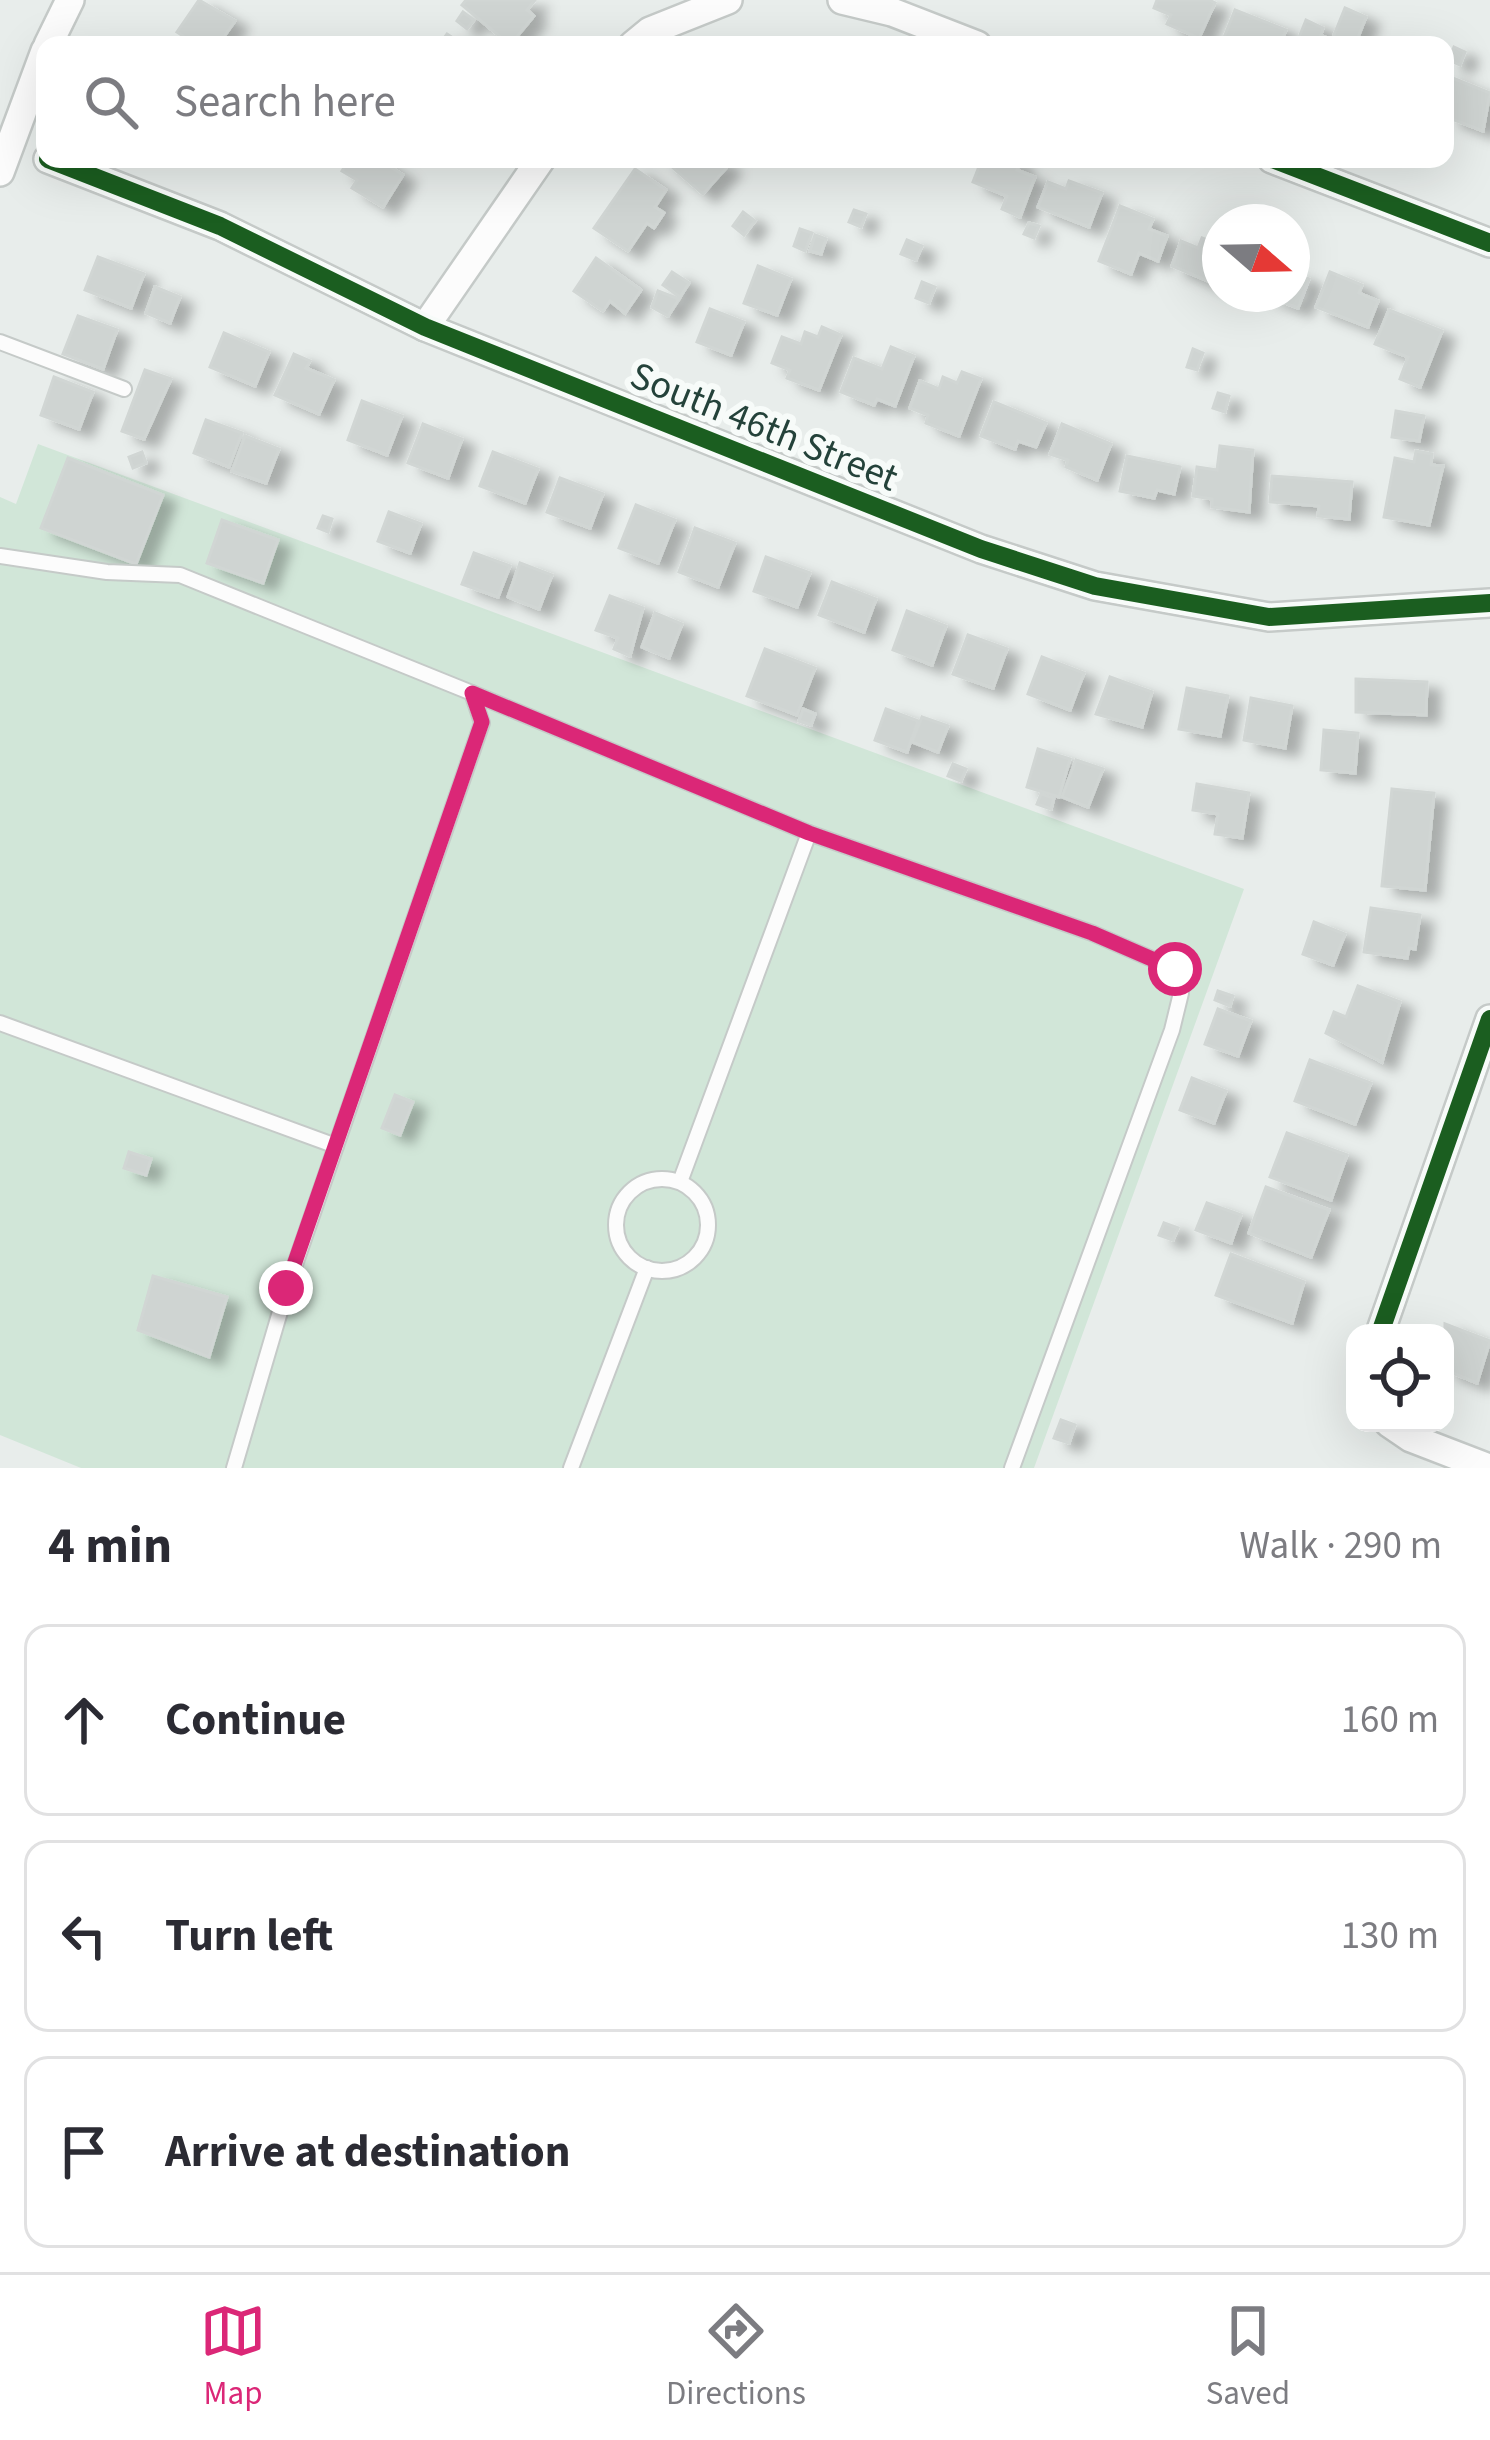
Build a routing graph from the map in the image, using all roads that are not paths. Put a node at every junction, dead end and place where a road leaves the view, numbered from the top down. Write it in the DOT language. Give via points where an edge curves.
graph roads {
  1 [pos="70,0"];
  2 [pos="728,0"];
  3 [pos="842,0"];
  4 [pos="52,36"];
  5 [pos="644,36"];
  6 [pos="950,36"];
  7 [pos="36,74"];
  8 [pos="9,143"];
  9 [pos="36,154"];
  10 [pos="72,168"];
  11 [pos="535,168"];
  12 [pos="1295,168"];
  13 [pos="0,172"];
  14 [pos="1490,243"];
  15 [pos="425,327"];
  16 [pos="0,342"];
  17 [pos="124,389"];
  18 [pos="0,556"];
  19 [pos="1490,603"];
  20 [pos="472,693"];
  21 [pos="809,833"];
  22 [pos="1490,1019"];
  23 [pos="0,1023"];
  24 [pos="336,1146"];
  25 [pos="680,1182"];
  26 [pos="647,1268"];
  27 [pos="1383,1324"];
  28 [pos="1402,1432"];
  29 [pos="238,1466"];
  30 [pos="571,1468"];
  31 [pos="1012,1468"];
  32 [pos="1489,1468"];
  1 -- 4 [label="street"];
  2 -- 5 [label="street"];
  3 -- 6 [label="street"];
  7 -- 8 [label="street"];
  8 -- 9 [label="street, South 46th Street"];
  8 -- 13 [label="street"];
  10 -- 15 [label="street, South 46th Street" via="220,226"];
  11 -- 15 [label="street"];
  12 -- 14 [label="street"];
  15 -- 19 [label="street, South 46th Street" via="981,549 1095,586 1269,617"];
  16 -- 17 [label="lane"];
  18 -- 20 [label="lane" via="180,575"];
  20 -- 21 [label="lane"];
  20 -- 24 [label="lane" via="482,722"];
  21 -- 25 [label="lane"];
  21 -- 31 [label="lane" via="1175,969 1181,993 1172,1030"];
  22 -- 27 [label="street"];
  23 -- 24 [label="lane"];
  24 -- 29 [label="lane"];
  25 -- 26 [label="lane" via="703,1203 701,1249 677,1268"];
  25 -- 26 [label="lane" via="651,1180 619,1208 617,1237"];
  26 -- 30 [label="lane"];
  28 -- 32 [label="street"];
}
